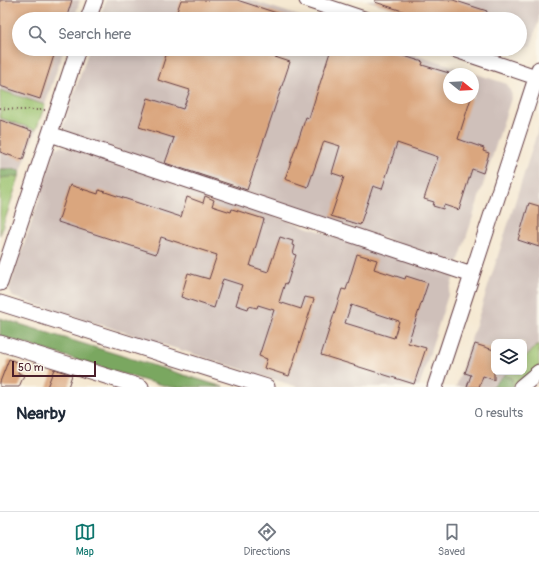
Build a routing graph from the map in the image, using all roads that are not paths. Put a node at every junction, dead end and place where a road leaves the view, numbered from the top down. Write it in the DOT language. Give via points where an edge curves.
graph roads {
  1 [pos="95,0"];
  2 [pos="307,0"];
  3 [pos="91,12"];
  4 [pos="343,12"];
  5 [pos="76,56"];
  6 [pos="478,56"];
  7 [pos="538,74"];
  8 [pos="50,134"];
  9 [pos="472,275"];
  10 [pos="0,283"];
  11 [pos="0,303"];
  12 [pos="0,343"];
  13 [pos="539,372"];
  14 [pos="141,387"];
  15 [pos="266,387"];
  16 [pos="434,387"];
  17 [pos="521,387"];
  1 -- 3 [label="street"];
  2 -- 4 [label="street"];
  5 -- 8 [label="street"];
  6 -- 7 [label="street"];
  7 -- 9 [label="street"];
  8 -- 9 [label="street"];
  8 -- 10 [label="street"];
  9 -- 16 [label="street"];
  11 -- 15 [label="street"];
  12 -- 14 [label="street"];
  13 -- 17 [label="street"];
}
